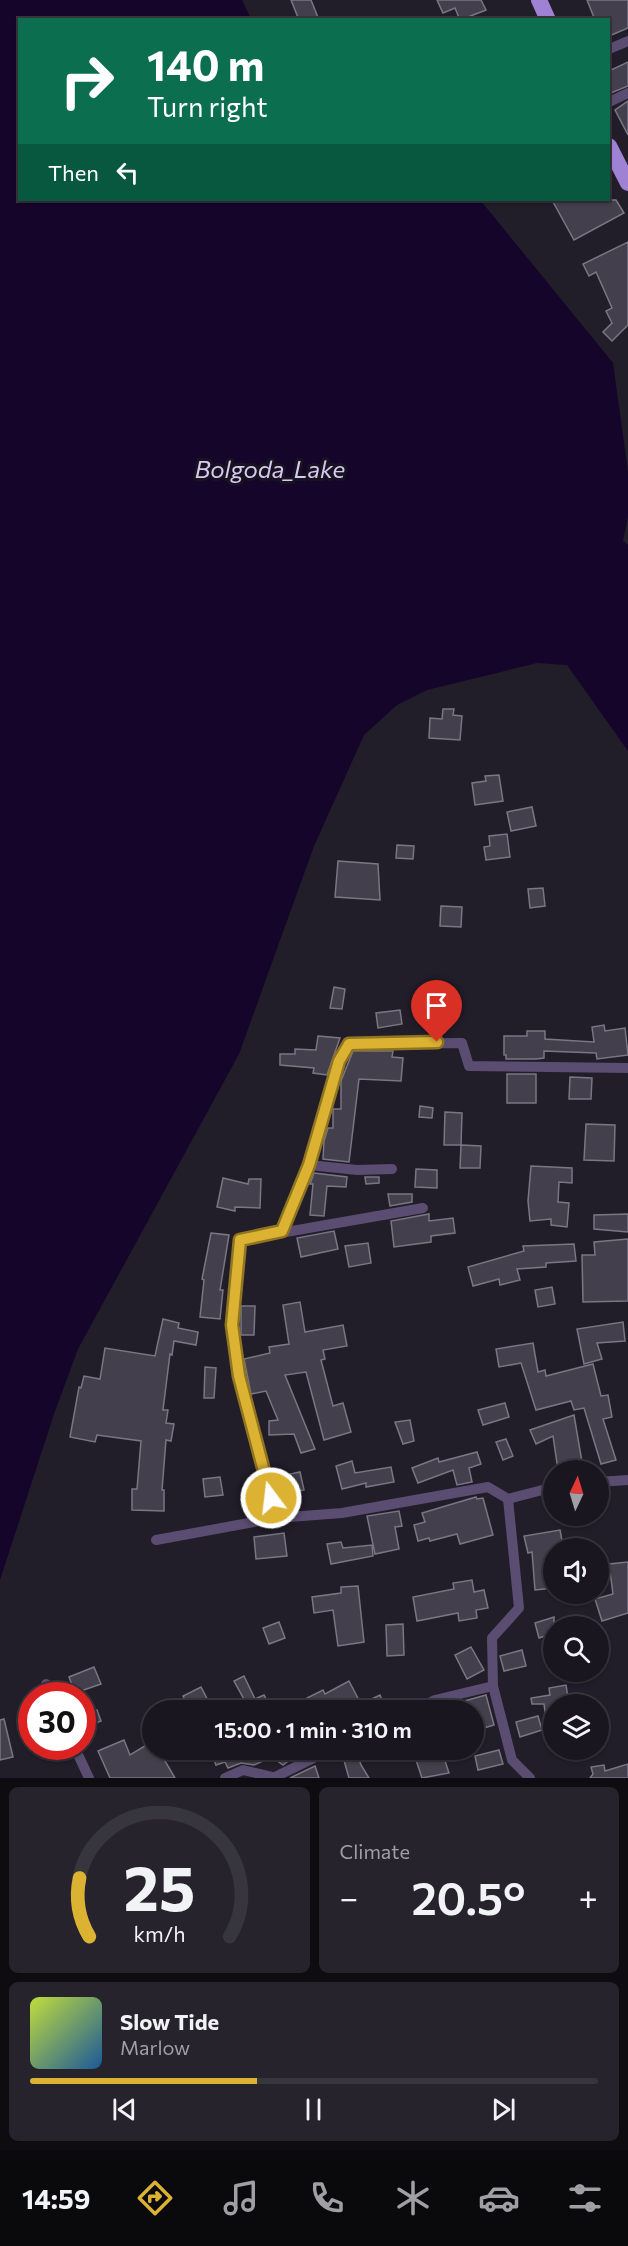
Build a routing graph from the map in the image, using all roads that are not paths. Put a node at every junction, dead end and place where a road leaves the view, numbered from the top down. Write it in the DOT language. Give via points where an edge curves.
graph roads {
  1 [pos="539,0"];
  2 [pos="547,18"];
  3 [pos="628,41"];
  4 [pos="610,49"];
  5 [pos="628,93"];
  6 [pos="610,102"];
  7 [pos="610,148"];
  8 [pos="628,183"];
  9 [pos="628,1068"];
  10 [pos="309,1165"];
  11 [pos="392,1169"];
  12 [pos="423,1208"];
  13 [pos="282,1231"];
  14 [pos="628,1480"];
  15 [pos="609,1481"];
  16 [pos="543,1490"];
  17 [pos="508,1499"];
  18 [pos="276,1518"];
  19 [pos="156,1540"];
  20 [pos="493,1686"];
  21 [pos="435,1700"];
  22 [pos="81,1760"];
  23 [pos="309,1760"];
  24 [pos="273,1777"];
  25 [pos="89,1778"];
  26 [pos="225,1778"];
  27 [pos="530,1778"];
  1 -- 2 [label="highway"];
  3 -- 4 [label="street"];
  5 -- 6 [label="street"];
  7 -- 8 [label="highway"];
  9 -- 10 [label="street" via="470,1066 462,1043 349,1044 339,1061"];
  10 -- 11 [label="street"];
  10 -- 13 [label="street"];
  12 -- 13 [label="street"];
  13 -- 18 [label="street" via="240,1240 232,1325 239,1376"];
  14 -- 15 [label="street"];
  16 -- 17 [label="street"];
  17 -- 18 [label="street" via="488,1487 342,1513"];
  17 -- 20 [label="street" via="519,1608 492,1638"];
  18 -- 19 [label="street"];
  20 -- 21 [label="street"];
  20 -- 27 [label="street" via="512,1760"];
  22 -- 25 [label="street"];
  23 -- 24 [label="street"];
  24 -- 26 [label="street" via="243,1770"];
}
